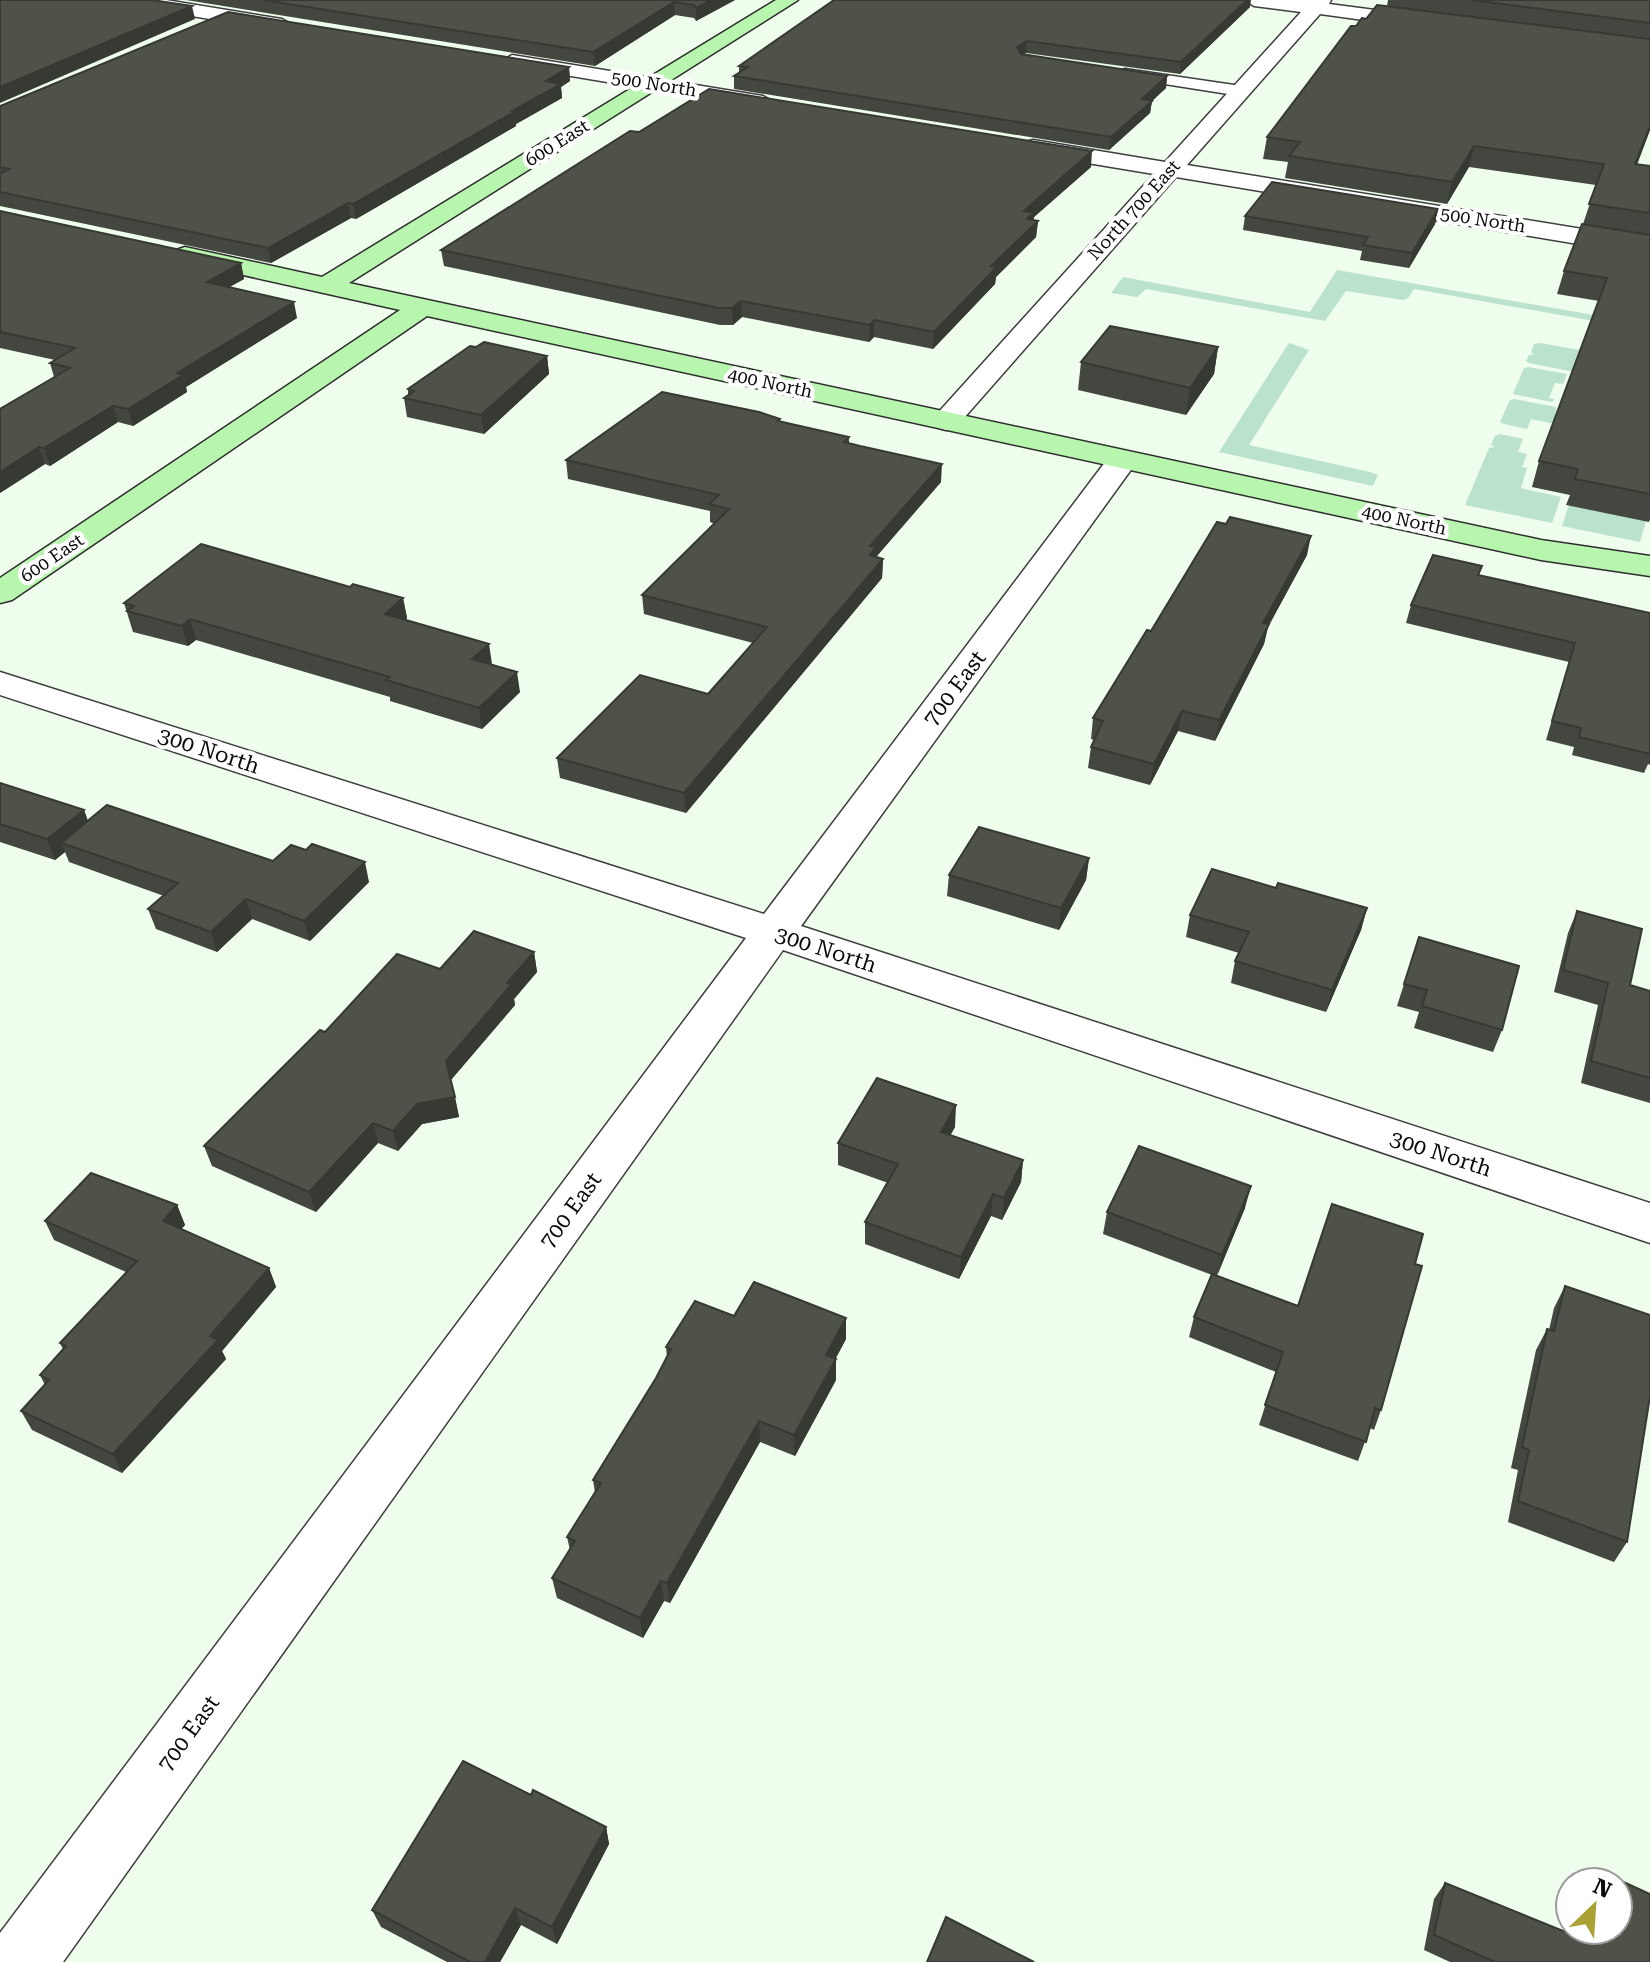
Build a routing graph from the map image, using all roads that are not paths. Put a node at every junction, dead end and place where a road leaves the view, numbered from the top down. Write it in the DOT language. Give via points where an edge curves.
graph roads {
  1 [pos="132,0"];
  2 [pos="266,0"];
  3 [pos="789,0"];
  4 [pos="1254,0"];
  5 [pos="1318,4"];
  6 [pos="228,16"];
  7 [pos="1453,26"];
  8 [pos="301,28"];
  9 [pos="196,30"];
  10 [pos="484,57"];
  11 [pos="1119,58"];
  12 [pos="1103,71"];
  13 [pos="653,84"];
  14 [pos="1247,84"];
  15 [pos="782,105"];
  16 [pos="1015,144"];
  17 [pos="1171,170"];
  18 [pos="1650,248"];
  19 [pos="155,249"];
  20 [pos="325,286"];
  21 [pos="422,307"];
  22 [pos="946,421"];
  23 [pos="1123,460"];
  24 [pos="1541,550"];
  25 [pos="1650,566"];
  26 [pos="1650,585"];
  27 [pos="0,593"];
  28 [pos="0,683"];
  29 [pos="774,932"];
  30 [pos="1650,1223"];
  31 [pos="21,1962"];
  1 -- 6 [label="street"];
  2 -- 6 [label="street"];
  3 -- 13 [label="street, 600 East"];
  4 -- 5 [label="street"];
  5 -- 7 [label="street"];
  5 -- 14 [label="street, North 700 East"];
  6 -- 8 [label="street"];
  6 -- 9 [label="street"];
  10 -- 13 [label="street, 500 North"];
  11 -- 14 [label="lane"];
  12 -- 14 [label="lane"];
  13 -- 15 [label="street, 500 North"];
  13 -- 20 [label="street, 600 East"];
  14 -- 17 [label="street, North 700 East"];
  16 -- 17 [label="street, 500 North"];
  17 -- 18 [label="street, 500 North"];
  17 -- 22 [label="street, North 700 East"];
  19 -- 20 [label="street, 400 North"];
  20 -- 21 [label="street, 400 North"];
  21 -- 22 [label="street, 400 North"];
  21 -- 27 [label="street, 600 East"];
  22 -- 23 [label="street, 400 North"];
  23 -- 24 [label="street, 400 North"];
  23 -- 29 [label="street, 700 East"];
  24 -- 25 [label="street"];
  24 -- 26 [label="street"];
  28 -- 29 [label="street, 300 North"];
  29 -- 30 [label="street, 300 North"];
  29 -- 31 [label="street, 700 East"];
}
